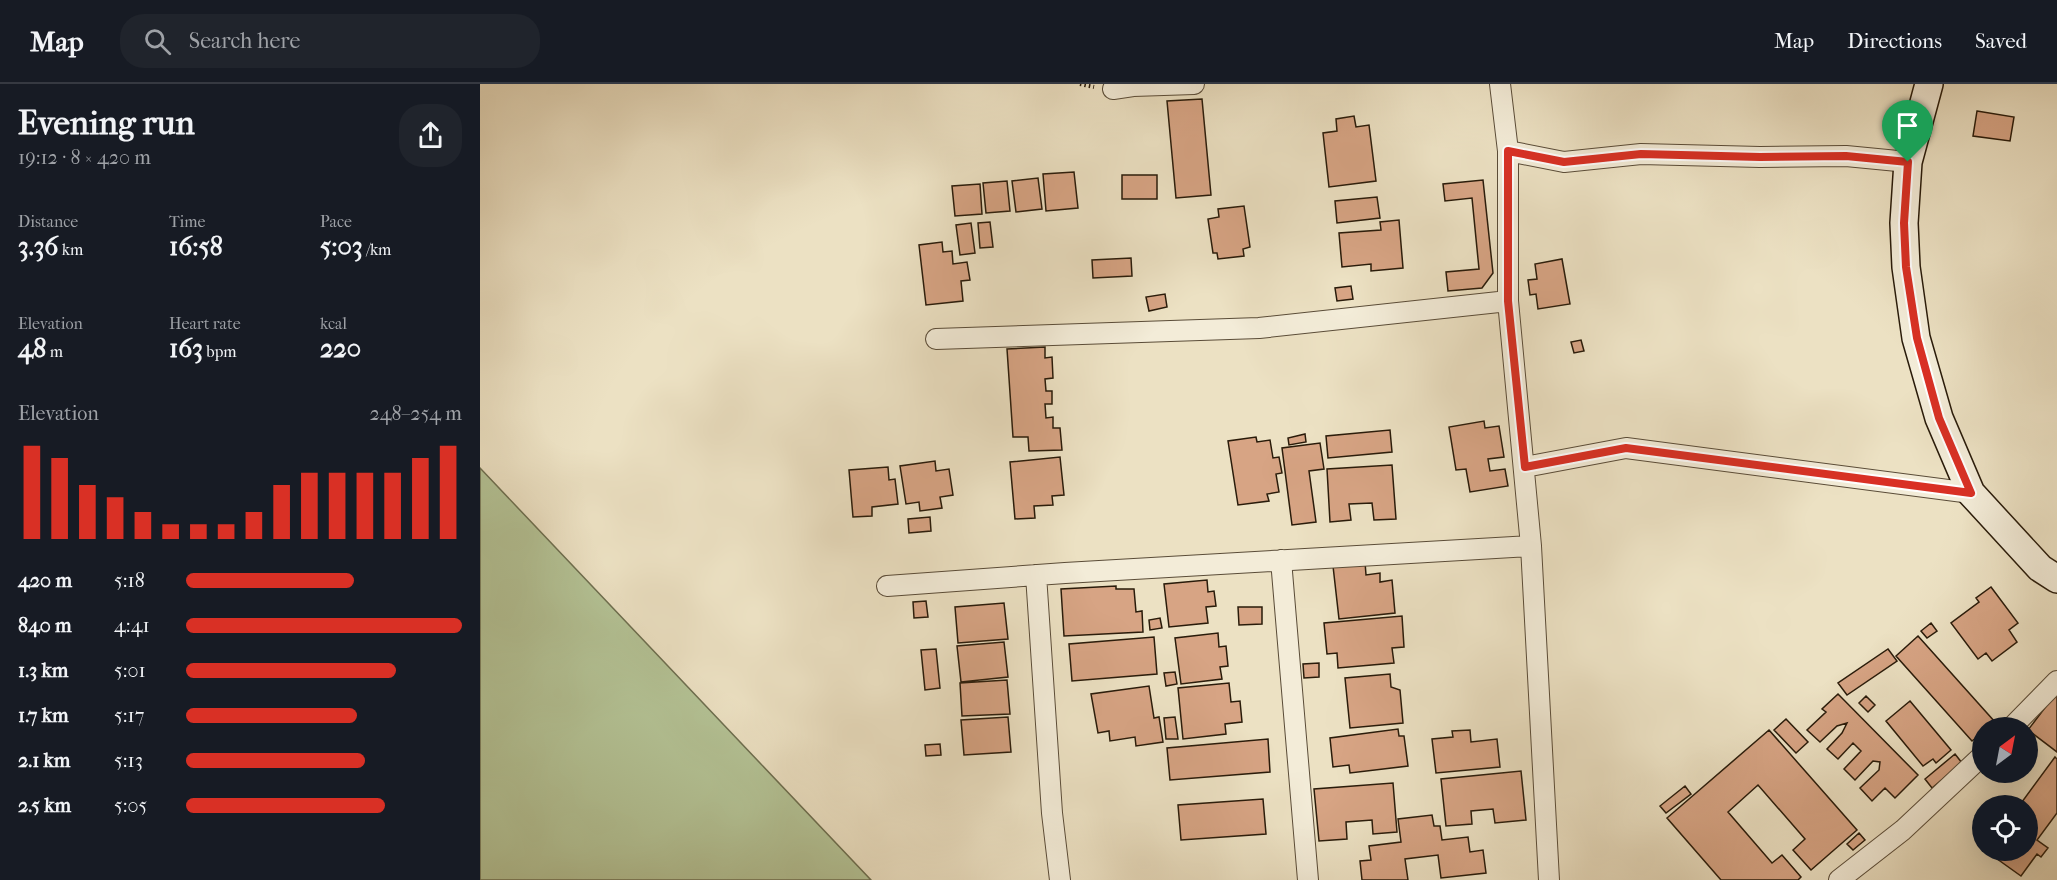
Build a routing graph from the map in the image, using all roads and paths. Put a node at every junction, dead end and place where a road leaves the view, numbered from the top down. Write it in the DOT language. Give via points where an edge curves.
graph roads {
  1 [pos="1194,84"];
  2 [pos="1500,84"];
  3 [pos="1929,84"];
  4 [pos="1113,89"];
  5 [pos="1508,151"];
  6 [pos="1908,162"];
  7 [pos="1508,301"];
  8 [pos="936,339"];
  9 [pos="1525,467"];
  10 [pos="1971,493"];
  11 [pos="1531,546"];
  12 [pos="1281,560"];
  13 [pos="1036,575"];
  14 [pos="2057,579"];
  15 [pos="887,586"];
  16 [pos="2057,681"];
  17 [pos="2022,717"];
  18 [pos="1972,765"];
  19 [pos="1060,880"];
  20 [pos="1308,880"];
  21 [pos="1549,880"];
  22 [pos="1839,880"];
  1 -- 4 [label="street"];
  2 -- 5 [label="street"];
  3 -- 6 [label="main road"];
  5 -- 6 [label="street" via="1564,162 1641,154 1846,156"];
  5 -- 7 [label="street"];
  6 -- 10 [label="main road" via="1906,267 1917,338 1939,418"];
  7 -- 8 [label="street" via="1259,328"];
  7 -- 9 [label="street"];
  9 -- 10 [label="street" via="1626,448"];
  9 -- 11 [label="street"];
  10 -- 14 [label="main road" via="2040,568"];
  11 -- 12 [label="street"];
  11 -- 21 [label="street"];
  12 -- 13 [label="street"];
  12 -- 20 [label="street"];
  13 -- 15 [label="street"];
  13 -- 19 [label="street"];
  16 -- 17 [label="street"];
  18 -- 22 [label="street" via="1903,830"];
}
